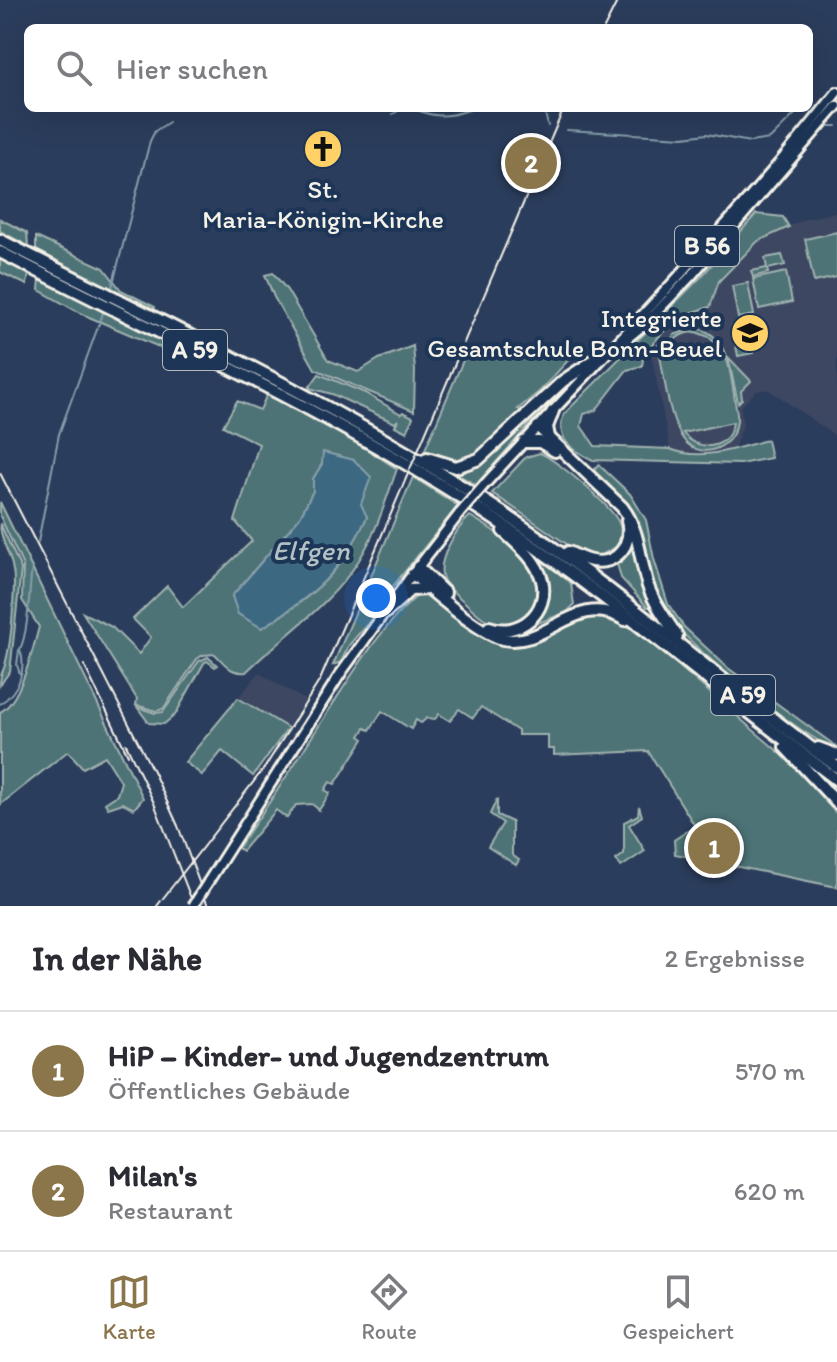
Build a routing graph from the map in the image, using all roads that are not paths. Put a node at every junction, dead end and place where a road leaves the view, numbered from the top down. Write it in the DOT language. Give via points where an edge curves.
graph roads {
  1 [pos="837,92"];
  2 [pos="837,106"];
  3 [pos="0,240"];
  4 [pos="0,252"];
  5 [pos="36,266"];
  6 [pos="617,345"];
  7 [pos="553,411"];
  8 [pos="538,427"];
  9 [pos="550,439"];
  10 [pos="524,442"];
  11 [pos="400,448"];
  12 [pos="484,512"];
  13 [pos="558,550"];
  14 [pos="415,571"];
  15 [pos="430,589"];
  16 [pos="385,613"];
  17 [pos="654,636"];
  18 [pos="682,645"];
  19 [pos="764,725"];
  20 [pos="804,744"];
  21 [pos="837,755"];
  22 [pos="837,767"];
  23 [pos="837,780"];
  24 [pos="837,803"];
  25 [pos="193,906"];
  1 -- 6 [label="main road, B 56"];
  2 -- 6 [label="main road, B 56" via="692,275"];
  3 -- 5 [label="highway, A 59" via="28,254"];
  4 -- 5 [label="highway, A 59"];
  5 -- 11 [label="highway, A 59" via="318,401"];
  5 -- 12 [label="highway, A 59" via="303,405"];
  6 -- 7 [label="main road, B 56"];
  6 -- 11 [label="highway" via="563,381 473,463 445,465"];
  7 -- 8 [label="main road, B 56"];
  7 -- 9 [label="highway" via="547,427"];
  8 -- 9 [label="highway"];
  8 -- 10 [label="main road, B 56"];
  9 -- 18 [label="highway" via="630,517 648,587"];
  10 -- 13 [label="highway" via="547,445 627,521 625,547 610,560 596,562"];
  10 -- 14 [label="main road, B 56, bridge"];
  11 -- 13 [label="highway, A 59"];
  12 -- 14 [label="highway" via="540,574 543,597 528,622 513,629 486,626"];
  12 -- 17 [label="highway, A 59"];
  13 -- 18 [label="highway, A 59"];
  14 -- 15 [label="highway"];
  14 -- 16 [label="main road, B 56"];
  15 -- 16 [label="highway" via="410,590"];
  15 -- 17 [label="highway" via="477,626 502,638 527,637 597,610 618,615"];
  16 -- 25 [label="main road, B 56, bridge"];
  17 -- 19 [label="highway, A 59"];
  18 -- 20 [label="highway, A 59"];
  19 -- 23 [label="highway, A 59"];
  19 -- 24 [label="highway"];
  20 -- 21 [label="highway"];
  20 -- 22 [label="highway, A 59"];
}
